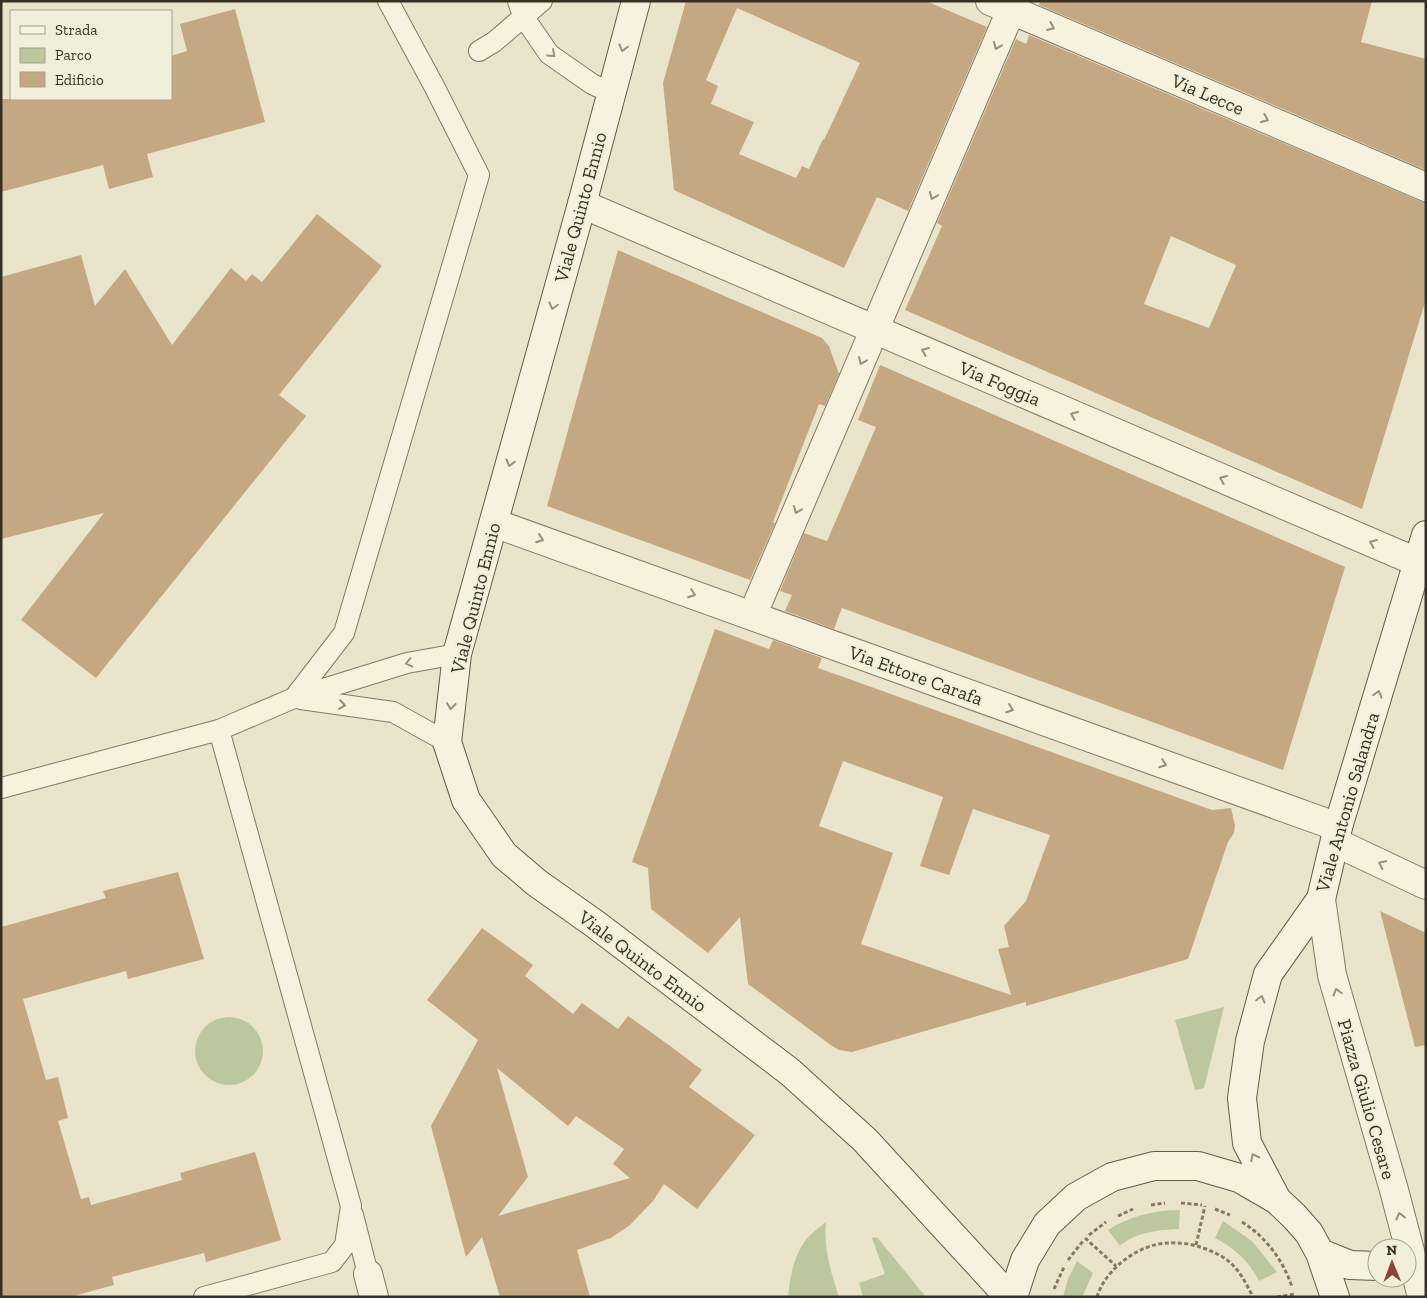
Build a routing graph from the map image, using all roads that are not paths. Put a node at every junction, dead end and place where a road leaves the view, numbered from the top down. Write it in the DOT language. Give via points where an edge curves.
graph roads {
  1 [pos="388,1"];
  2 [pos="542,1"];
  3 [pos="636,1"];
  4 [pos="1006,4"];
  5 [pos="521,8"];
  6 [pos="479,52"];
  7 [pos="611,92"];
  8 [pos="1426,187"];
  9 [pos="582,204"];
  10 [pos="875,330"];
  11 [pos="494,523"];
  12 [pos="1426,535"];
  13 [pos="1417,562"];
  14 [pos="752,616"];
  15 [pos="457,654"];
  16 [pos="294,698"];
  17 [pos="218,730"];
  18 [pos="447,742"];
  19 [pos="1,788"];
  20 [pos="1337,835"];
  21 [pos="1426,885"];
  22 [pos="1320,899"];
  23 [pos="1277,1200"];
  24 [pos="351,1206"];
  25 [pos="1407,1238"];
  26 [pos="1320,1253"];
  27 [pos="1367,1266"];
  28 [pos="371,1285"];
  29 [pos="204,1297"];
  30 [pos="1009,1297"];
  31 [pos="1013,1297"];
  32 [pos="1335,1297"];
  1 -- 16 [label="lane" via="479,175 344,633"];
  2 -- 5 [label="lane"];
  3 -- 7 [label="street, Viale Quinto Ennio, one-way"];
  4 -- 8 [label="street, Via Lecce, one-way"];
  4 -- 10 [label="street, one-way"];
  5 -- 6 [label="lane" via="494,42"];
  5 -- 7 [label="lane, one-way" via="549,54 592,84"];
  7 -- 9 [label="street, Viale Quinto Ennio"];
  9 -- 10 [label="street, Via Foggia"];
  9 -- 11 [label="street, Viale Quinto Ennio, one-way"];
  13 -- 10 [label="street, Via Foggia, one-way"];
  10 -- 14 [label="street, one-way"];
  11 -- 14 [label="street, Via Ettore Carafa, one-way"];
  11 -- 15 [label="street, Viale Quinto Ennio"];
  12 -- 13 [label="street, Viale Antonio Salandra"];
  20 -- 13 [label="street, Viale Antonio Salandra, one-way"];
  14 -- 20 [label="street, Via Ettore Carafa, one-way"];
  15 -- 16 [label="lane, one-way" via="407,663"];
  15 -- 18 [label="street, Viale Quinto Ennio, one-way"];
  16 -- 17 [label="lane"];
  16 -- 18 [label="lane, one-way" via="393,712"];
  17 -- 19 [label="lane"];
  17 -- 24 [label="lane"];
  18 -- 30 [label="street, Viale Quinto Ennio" via="466,800 504,855 537,884 790,1072 866,1140"];
  21 -- 20 [label="street, Via Ettore Carafa, one-way"];
  20 -- 22 [label="street, Viale Antonio Salandra"];
  23 -- 22 [label="street, Viale Antonio Salandra, one-way" via="1247,1143 1242,1098 1250,1041 1268,974"];
  25 -- 22 [label="street, Piazza Giulio Cesare, one-way" via="1332,975"];
  23 -- 26 [label="street" via="1309,1234"];
  23 -- 31 [label="street" via="1239,1178 1198,1166 1154,1166 1112,1177 1076,1197 1047,1224 1025,1260"];
  24 -- 28 [label="lane"];
  24 -- 29 [label="lane" via="345,1245 332,1262"];
  26 -- 27 [label="street" via="1350,1265"];
  26 -- 32 [label="street"];
}
